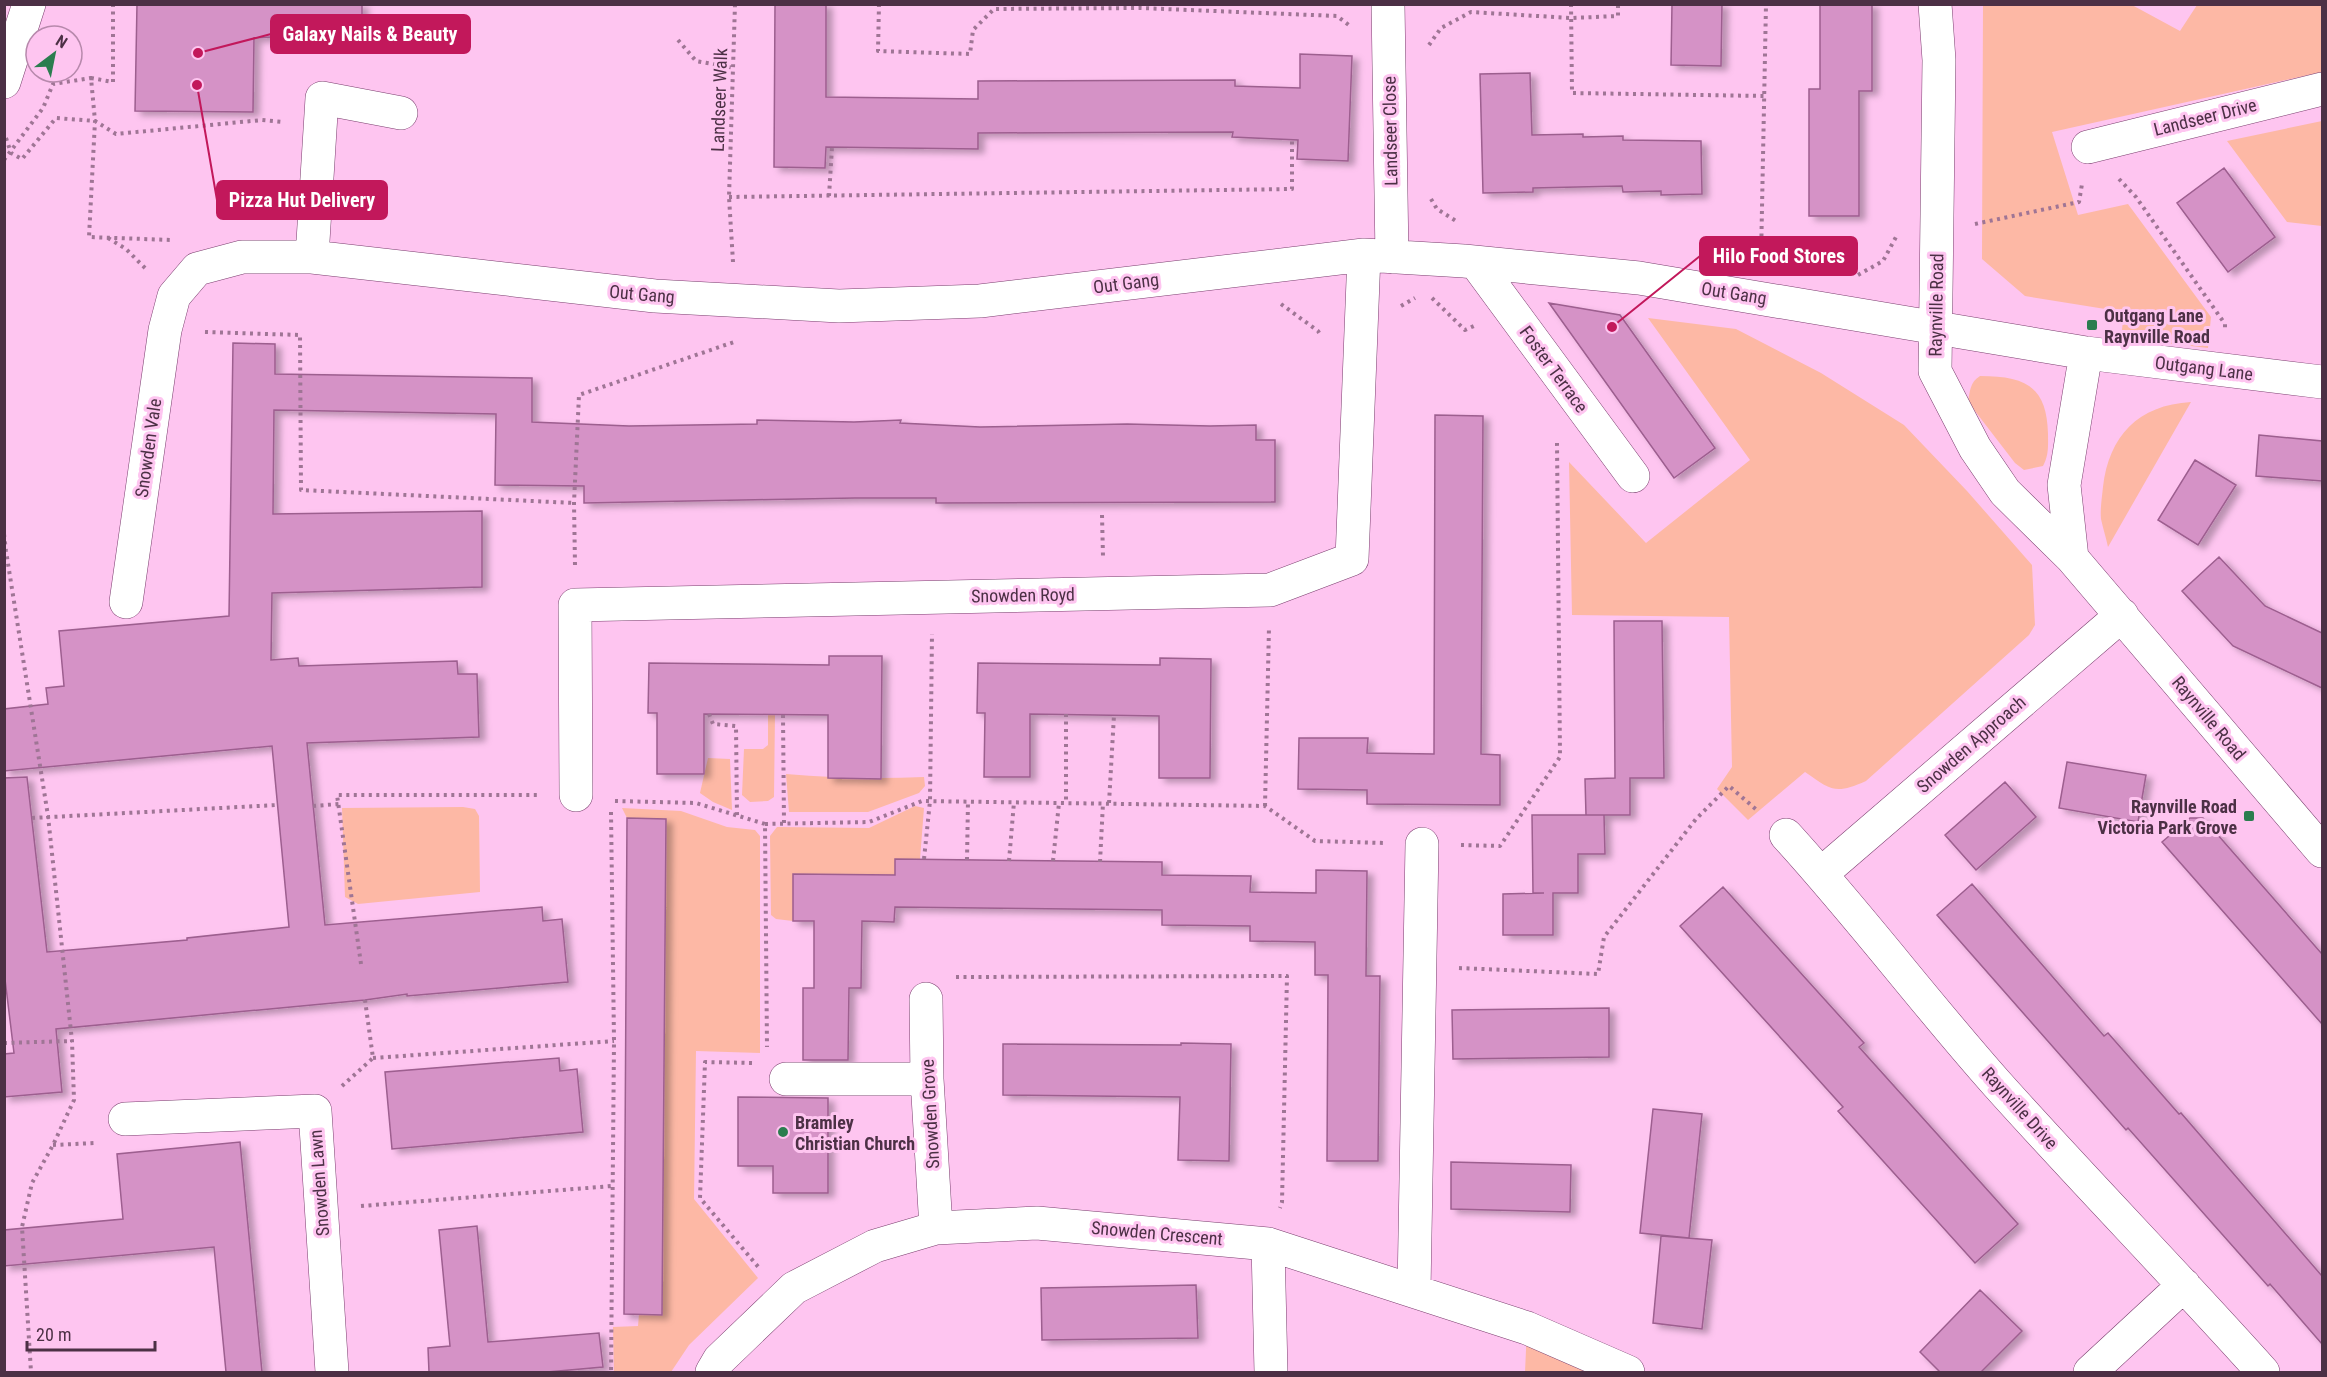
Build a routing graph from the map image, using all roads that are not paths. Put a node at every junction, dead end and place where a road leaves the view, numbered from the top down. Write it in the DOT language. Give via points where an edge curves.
graph roads {
  1 [pos="29,4"];
  2 [pos="1388,4"];
  3 [pos="1935,4"];
  4 [pos="4,82"];
  5 [pos="2322,89"];
  6 [pos="401,112"];
  7 [pos="2088,147"];
  8 [pos="1378,256"];
  9 [pos="312,257"];
  10 [pos="1476,263"];
  11 [pos="174,296"];
  12 [pos="1934,326"];
  13 [pos="2086,353"];
  14 [pos="2322,382"];
  15 [pos="1633,476"];
  16 [pos="2072,558"];
  17 [pos="126,602"];
  18 [pos="2122,615"];
  19 [pos="576,795"];
  20 [pos="2316,833"];
  21 [pos="1786,835"];
  22 [pos="1422,844"];
  23 [pos="1821,874"];
  24 [pos="926,999"];
  25 [pos="927,1079"];
  26 [pos="786,1080"];
  27 [pos="126,1119"];
  28 [pos="936,1228"];
  29 [pos="1268,1244"];
  30 [pos="2184,1285"];
  31 [pos="1414,1291"];
  32 [pos="332,1372"];
  33 [pos="712,1372"];
  34 [pos="1271,1372"];
  35 [pos="1628,1372"];
  36 [pos="2090,1372"];
  37 [pos="2263,1372"];
  1 -- 4 [label="street"];
  2 -- 8 [label="street, Landseer Close"];
  3 -- 12 [label="street, Raynville Road" via="1939,60"];
  5 -- 7 [label="street, Landseer Drive"];
  6 -- 9 [label="street" via="322,98"];
  8 -- 9 [label="street, Out Gang" via="980,301 839,306 608,292"];
  8 -- 10 [label="street, Out Gang"];
  8 -- 19 [label="street, Snowden Royd" via="1352,559 1270,590 575,605"];
  9 -- 11 [label="street, Out Gang" via="242,257 197,269"];
  10 -- 12 [label="street, Out Gang" via="1639,278"];
  10 -- 15 [label="street, Foster Terrace"];
  11 -- 17 [label="street, Snowden Vale" via="165,330"];
  12 -- 13 [label="street, Out Gang"];
  12 -- 16 [label="street, Raynville Road" via="1935,371 1975,448 2005,492"];
  13 -- 14 [label="street, Outgang Lane"];
  13 -- 16 [label="street" via="2064,485"];
  16 -- 18 [label="street, Raynville Road"];
  18 -- 20 [label="street, Raynville Road"];
  18 -- 23 [label="street, Snowden Approach"];
  21 -- 23 [label="street, Raynville Drive"];
  22 -- 31 [label="street"];
  23 -- 30 [label="street, Raynville Drive" via="1998,1084"];
  24 -- 25 [label="street, Snowden Grove"];
  25 -- 26 [label="street"];
  25 -- 28 [label="street, Snowden Grove"];
  27 -- 32 [label="street, Snowden Lawn" via="315,1111"];
  28 -- 29 [label="street, Snowden Crescent" via="1037,1222"];
  28 -- 33 [label="street, Snowden Crescent" via="875,1246 794,1288 719,1360"];
  29 -- 31 [label="street, Snowden Crescent"];
  29 -- 34 [label="street"];
  30 -- 36 [label="street"];
  30 -- 37 [label="street, Raynville Drive"];
  31 -- 35 [label="street, Snowden Crescent" via="1527,1328"];
}
